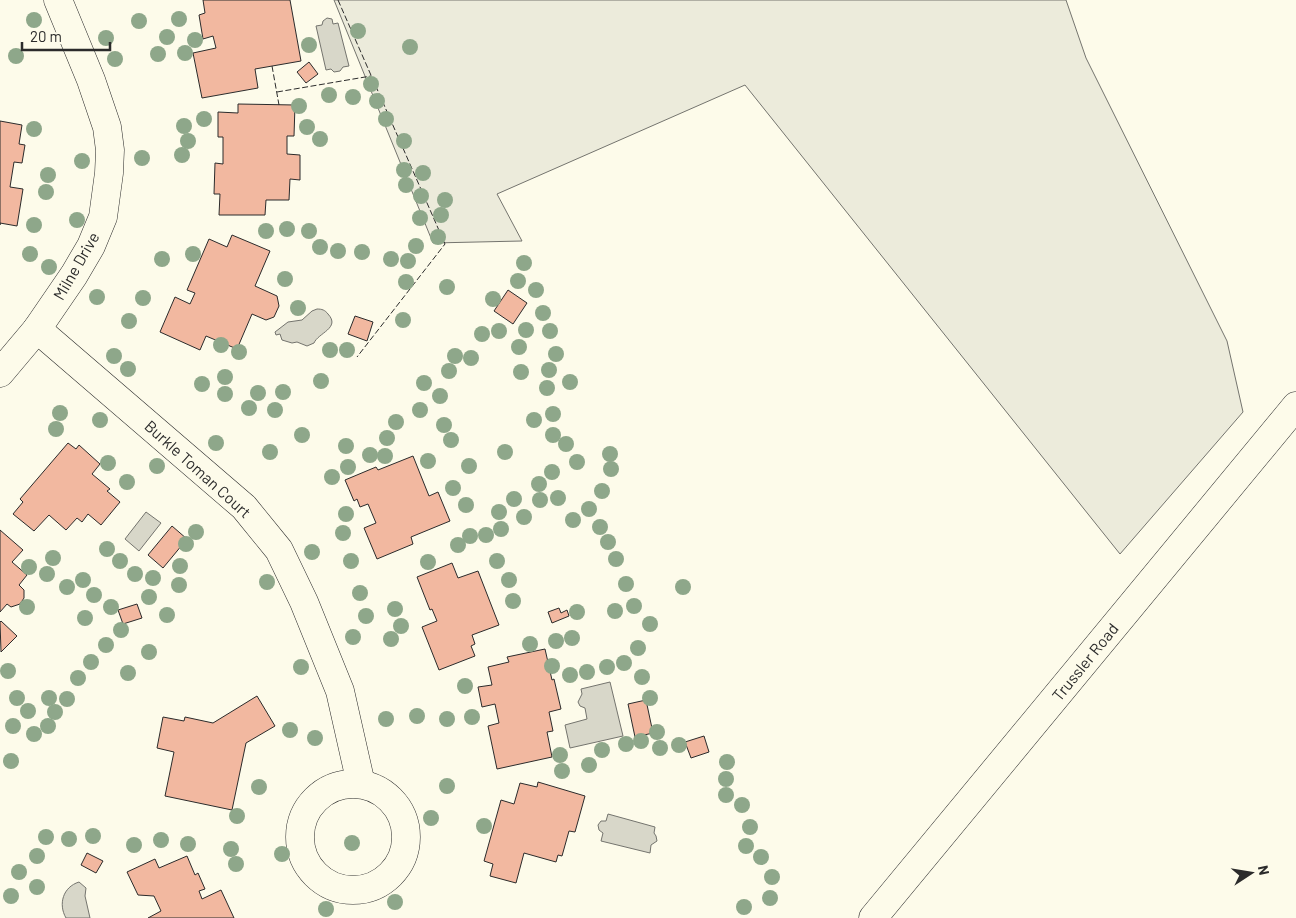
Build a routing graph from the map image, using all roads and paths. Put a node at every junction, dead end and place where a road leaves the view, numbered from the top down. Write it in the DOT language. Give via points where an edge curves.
graph roads {
  1 [pos="58,0"];
  2 [pos="37,329"];
  3 [pos="0,373"];
  4 [pos="1296,406"];
  5 [pos="361,784"];
  6 [pos="874,918"];
  1 -- 2 [label="street, Milne Drive" via="107,127 109,174 103,217 91,246"];
  2 -- 3 [label="street, Milne Drive"];
  2 -- 5 [label="street, Burkle Toman Court" via="244,507 279,550 340,691"];
  4 -- 6 [label="street, Trussler Road"];
}
